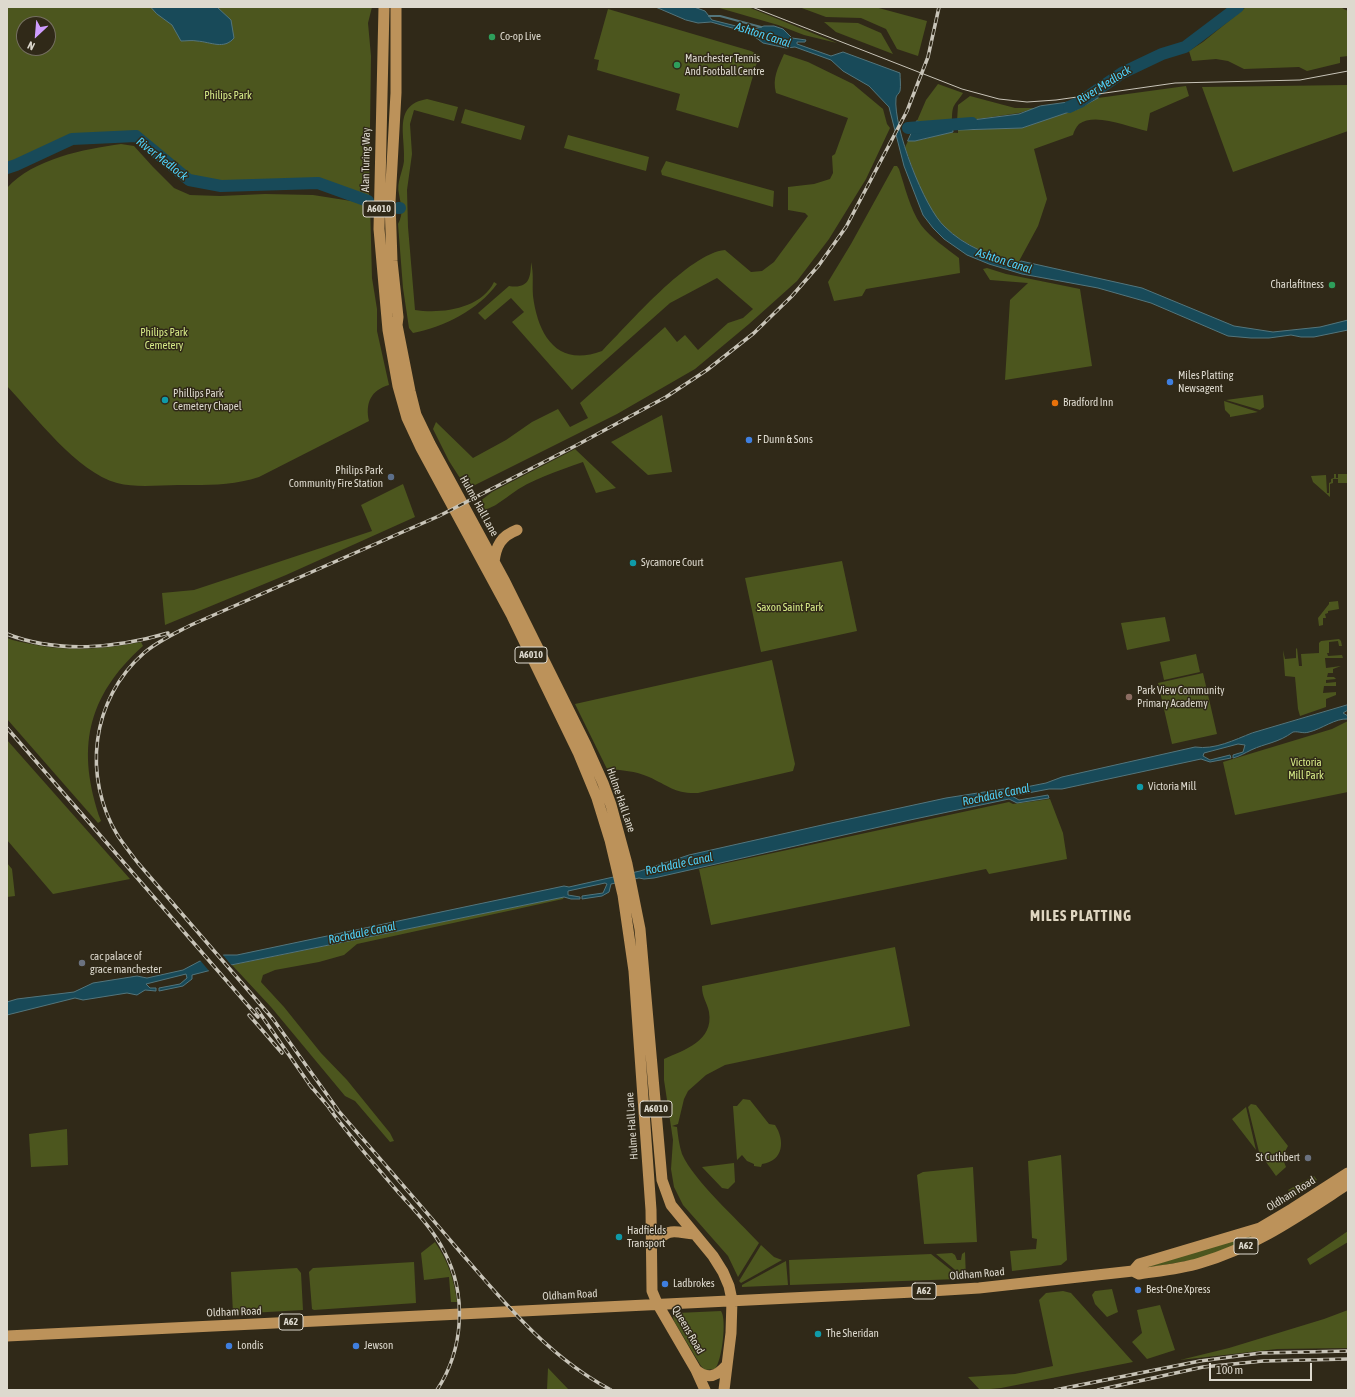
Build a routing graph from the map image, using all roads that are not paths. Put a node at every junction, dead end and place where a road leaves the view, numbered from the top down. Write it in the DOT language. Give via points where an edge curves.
graph roads {
  1 [pos="384,7"];
  2 [pos="396,7"];
  3 [pos="381,79"];
  4 [pos="397,80"];
  5 [pos="408,407"];
  6 [pos="516,530"];
  7 [pos="494,562"];
  8 [pos="622,865"];
  9 [pos="1348,1173"];
  10 [pos="1348,1184"];
  11 [pos="694,1234"];
  12 [pos="652,1244"];
  13 [pos="1132,1271"];
  14 [pos="732,1300"];
  15 [pos="657,1303"];
  16 [pos="7,1336"];
  17 [pos="726,1366"];
  18 [pos="696,1370"];
  19 [pos="705,1390"];
  20 [pos="724,1390"];
  1 -- 3 [label="highway, Alan Turing Way / A6010"];
  2 -- 4 [label="highway, A6010"];
  3 -- 4 [label="highway"];
  3 -- 5 [label="highway, Alan Turing Way / A6010" via="380,256 388,330"];
  4 -- 5 [label="highway, A6010" via="390,229 397,325"];
  5 -- 7 [label="highway, Hulme Hall Lane / A6010"];
  5 -- 8 [label="highway, Hulme Hall Lane / A6010" via="420,448 502,597 578,752"];
  6 -- 7 [label="highway" via="500,541"];
  7 -- 8 [label="highway, Hulme Hall Lane / A6010" via="603,782"];
  8 -- 11 [label="highway, Hulme Hall Lane / A6010" via="632,887 640,929 662,1180 671,1205"];
  8 -- 12 [label="highway, Hulme Hall Lane / A6010" via="623,895 634,971"];
  9 -- 13 [label="highway, Oldham Road / A62" via="1260,1228 1139,1264"];
  10 -- 13 [label="highway, Oldham Road / A62" via="1283,1226 1238,1249 1186,1267 1139,1274"];
  11 -- 12 [label="highway" via="672,1231"];
  11 -- 14 [label="highway, Hulme Hall Lane / A6010" via="719,1264"];
  12 -- 15 [label="highway, Hulme Hall Lane / A6010" via="652,1290"];
  13 -- 14 [label="highway, Oldham Road / A62" via="979,1288"];
  14 -- 15 [label="highway, Oldham Road / A62"];
  14 -- 17 [label="highway, A6010"];
  15 -- 16 [label="highway, Oldham Road / A62"];
  15 -- 18 [label="highway, Queens Road / A6010"];
  17 -- 18 [label="highway, Queens Road" via="719,1374 711,1376 705,1376"];
  17 -- 20 [label="highway, A6010"];
  18 -- 19 [label="highway, Queens Road / A6010"];
}
